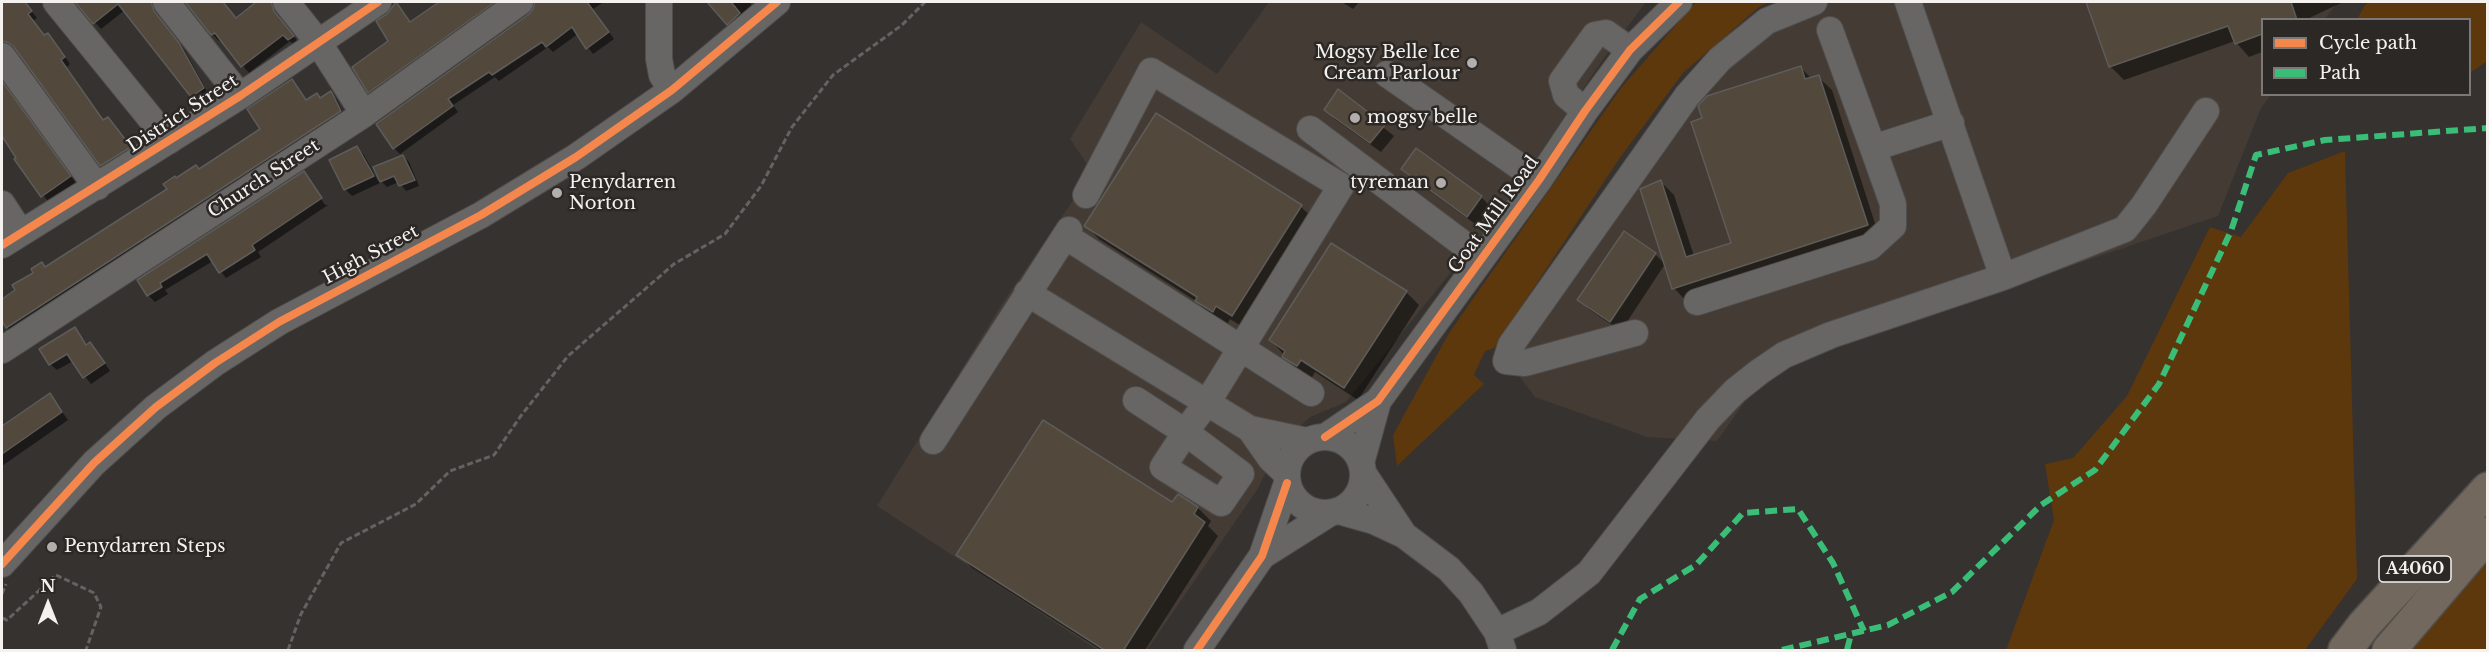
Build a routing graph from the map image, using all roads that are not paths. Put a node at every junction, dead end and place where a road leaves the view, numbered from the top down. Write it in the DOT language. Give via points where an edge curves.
graph roads {
  1 [pos="56,2"];
  2 [pos="165,2"];
  3 [pos="286,2"];
  4 [pos="378,2"];
  5 [pos="520,2"];
  6 [pos="658,2"];
  7 [pos="777,2"];
  8 [pos="1679,2"];
  9 [pos="1814,2"];
  10 [pos="1908,2"];
  11 [pos="1830,30"];
  12 [pos="318,42"];
  13 [pos="1630,50"];
  14 [pos="2,56"];
  15 [pos="1387,74"];
  16 [pos="672,90"];
  17 [pos="240,96"];
  18 [pos="1585,111"];
  19 [pos="2206,111"];
  20 [pos="364,114"];
  21 [pos="1951,123"];
  22 [pos="1310,129"];
  23 [pos="169,141"];
  24 [pos="1873,148"];
  25 [pos="1539,180"];
  26 [pos="96,187"];
  27 [pos="1086,195"];
  28 [pos="2,204"];
  29 [pos="11,239"];
  30 [pos="1482,258"];
  31 [pos="2003,277"];
  32 [pos="1027,293"];
  33 [pos="1697,302"];
  34 [pos="1635,333"];
  35 [pos="1241,348"];
  36 [pos="2,349"];
  37 [pos="1311,393"];
  38 [pos="1136,400"];
  39 [pos="1378,401"];
  40 [pos="1207,403"];
  41 [pos="1250,429"];
  42 [pos="1316,439"];
  43 [pos="933,441"];
  44 [pos="1362,468"];
  45 [pos="1286,478"];
  46 [pos="2487,489"];
  47 [pos="1335,512"];
  48 [pos="2487,534"];
  49 [pos="1404,535"];
  50 [pos="1262,556"];
  51 [pos="2,564"];
  52 [pos="1500,641"];
  53 [pos="1197,651"];
  54 [pos="2345,651"];
  55 [pos="2389,651"];
  1 -- 23 [label="street"];
  2 -- 17 [label="street"];
  3 -- 12 [label="street"];
  4 -- 12 [label="street, District Street"];
  5 -- 20 [label="street, Church Street"];
  6 -- 16 [label="street" via="658,58 662,75"];
  7 -- 16 [label="street, High Street"];
  8 -- 13 [label="street, Goat Mill Road"];
  9 -- 34 [label="street" via="1767,21 1720,58 1687,96 1511,345 1506,361 1525,363"];
  10 -- 21 [label="street"];
  11 -- 24 [label="street"];
  12 -- 17 [label="street, District Street"];
  12 -- 20 [label="street"];
  13 -- 18 [label="street, Goat Mill Road"];
  13 -- 18 [label="street" via="1606,33 1595,34 1562,81 1566,95"];
  14 -- 26 [label="street"];
  15 -- 25 [label="street"];
  16 -- 51 [label="street, High Street" via="576,157 481,215 279,322 215,363 156,407 94,463"];
  17 -- 23 [label="street, District Street"];
  18 -- 25 [label="street, Goat Mill Road"];
  19 -- 31 [label="street" via="2125,229"];
  20 -- 36 [label="street, Church Street"];
  21 -- 24 [label="street"];
  21 -- 31 [label="street"];
  22 -- 30 [label="street"];
  23 -- 26 [label="street, District Street"];
  24 -- 33 [label="street" via="1893,204 1893,226 1870,247"];
  25 -- 30 [label="street, Goat Mill Road"];
  26 -- 29 [label="street, District Street"];
  27 -- 35 [label="street" via="1151,71 1341,186"];
  28 -- 29 [label="street"];
  30 -- 39 [label="street, Goat Mill Road"];
  31 -- 52 [label="street" via="1832,335 1784,355 1759,372 1708,419 1589,573"];
  32 -- 35 [label="street" via="1067,233"];
  32 -- 40 [label="street"];
  32 -- 43 [label="street"];
  35 -- 37 [label="street"];
  35 -- 40 [label="street"];
  38 -- 40 [label="street" via="1185,432"];
  39 -- 42 [label="street, Goat Mill Road"];
  39 -- 44 [label="street, Goat Mill Road"];
  40 -- 41 [label="street"];
  41 -- 42 [label="street"];
  41 -- 45 [label="street"];
  42 -- 44 [label="street" via="1335,438 1351,447"];
  42 -- 45 [label="street" via="1292,454"];
  44 -- 47 [label="street" via="1360,491 1348,506"];
  44 -- 49 [label="street"];
  45 -- 47 [label="street" via="1295,500 1302,506 1311,511"];
  45 -- 50 [label="street"];
  46 -- 54 [label="highway, A4060"];
  47 -- 49 [label="street" via="1374,521"];
  47 -- 50 [label="street"];
  48 -- 55 [label="highway, A4060"];
  49 -- 52 [label="street" via="1449,569 1471,593"];
  50 -- 53 [label="street"];
}
